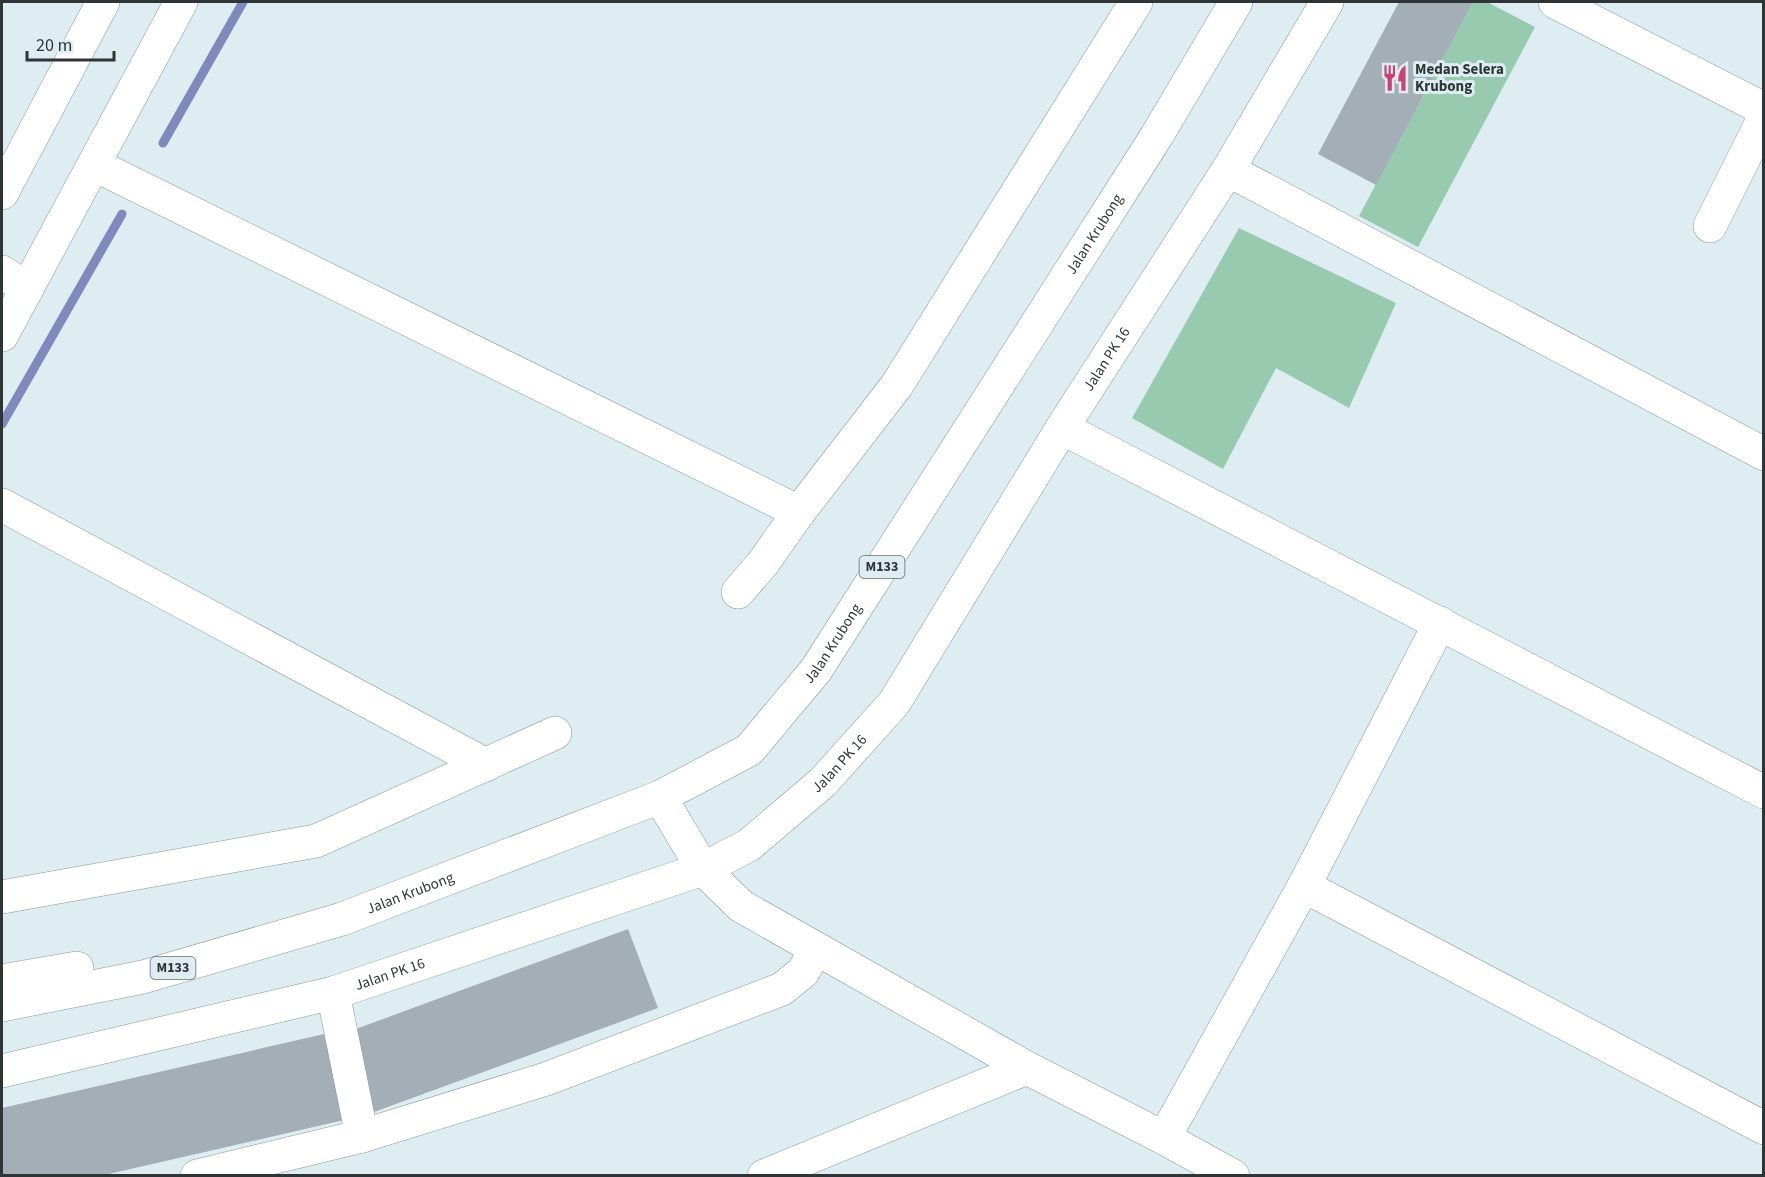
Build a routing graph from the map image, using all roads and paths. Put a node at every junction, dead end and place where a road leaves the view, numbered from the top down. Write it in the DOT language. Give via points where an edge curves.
graph roads {
  1 [pos="102,2"];
  2 [pos="181,2"];
  3 [pos="1136,2"];
  4 [pos="1236,2"];
  5 [pos="1327,2"];
  6 [pos="1555,2"];
  7 [pos="1764,109"];
  8 [pos="1764,118"];
  9 [pos="94,165"];
  10 [pos="1228,170"];
  11 [pos="2,194"];
  12 [pos="1710,226"];
  13 [pos="14,280"];
  14 [pos="2,335"];
  15 [pos="1062,428"];
  16 [pos="1764,454"];
  17 [pos="2,505"];
  18 [pos="799,512"];
  19 [pos="738,592"];
  20 [pos="1440,623"];
  21 [pos="555,733"];
  22 [pos="486,765"];
  23 [pos="1764,792"];
  24 [pos="660,797"];
  25 [pos="703,869"];
  26 [pos="1304,886"];
  27 [pos="2,897"];
  28 [pos="342,919"];
  29 [pos="816,949"];
  30 [pos="2,981"];
  31 [pos="333,993"];
  32 [pos="2,1005"];
  33 [pos="1027,1068"];
  34 [pos="2,1071"];
  35 [pos="1764,1128"];
  36 [pos="362,1136"];
  37 [pos="1164,1138"];
  38 [pos="197,1176"];
  39 [pos="764,1176"];
  40 [pos="1233,1176"];
  1 -- 11 [label="street"];
  2 -- 9 [label="street"];
  3 -- 18 [label="street" via="897,385"];
  4 -- 24 [label="street, Jalan Krubong / M133" via="1150,147 816,670 748,750"];
  5 -- 10 [label="street, Jalan PK 16"];
  6 -- 7 [label="street"];
  8 -- 12 [label="street"];
  9 -- 13 [label="street"];
  9 -- 18 [label="street"];
  10 -- 15 [label="street, Jalan PK 16"];
  10 -- 16 [label="street"];
  13 -- 14 [label="street"];
  15 -- 20 [label="street"];
  15 -- 25 [label="street, Jalan PK 16" via="894,703 815,789 749,845"];
  17 -- 22 [label="street"];
  18 -- 19 [label="street"];
  20 -- 23 [label="street"];
  20 -- 26 [label="street"];
  21 -- 22 [label="street"];
  22 -- 27 [label="street" via="316,841"];
  24 -- 25 [label="street"];
  24 -- 28 [label="street, Jalan Krubong / M133"];
  25 -- 29 [label="street" via="741,906"];
  25 -- 31 [label="street, Jalan PK 16"];
  26 -- 35 [label="street"];
  26 -- 37 [label="street"];
  28 -- 30 [label="street, Jalan Krubong / M133"];
  28 -- 32 [label="street, Jalan Krubong / M133" via="143,976"];
  29 -- 33 [label="street"];
  29 -- 36 [label="street" via="803,972 782,989 746,1004 546,1079"];
  31 -- 34 [label="street, Jalan PK 16"];
  31 -- 36 [label="street"];
  33 -- 37 [label="street"];
  33 -- 39 [label="street"];
  36 -- 38 [label="street"];
  37 -- 40 [label="street"];
}
